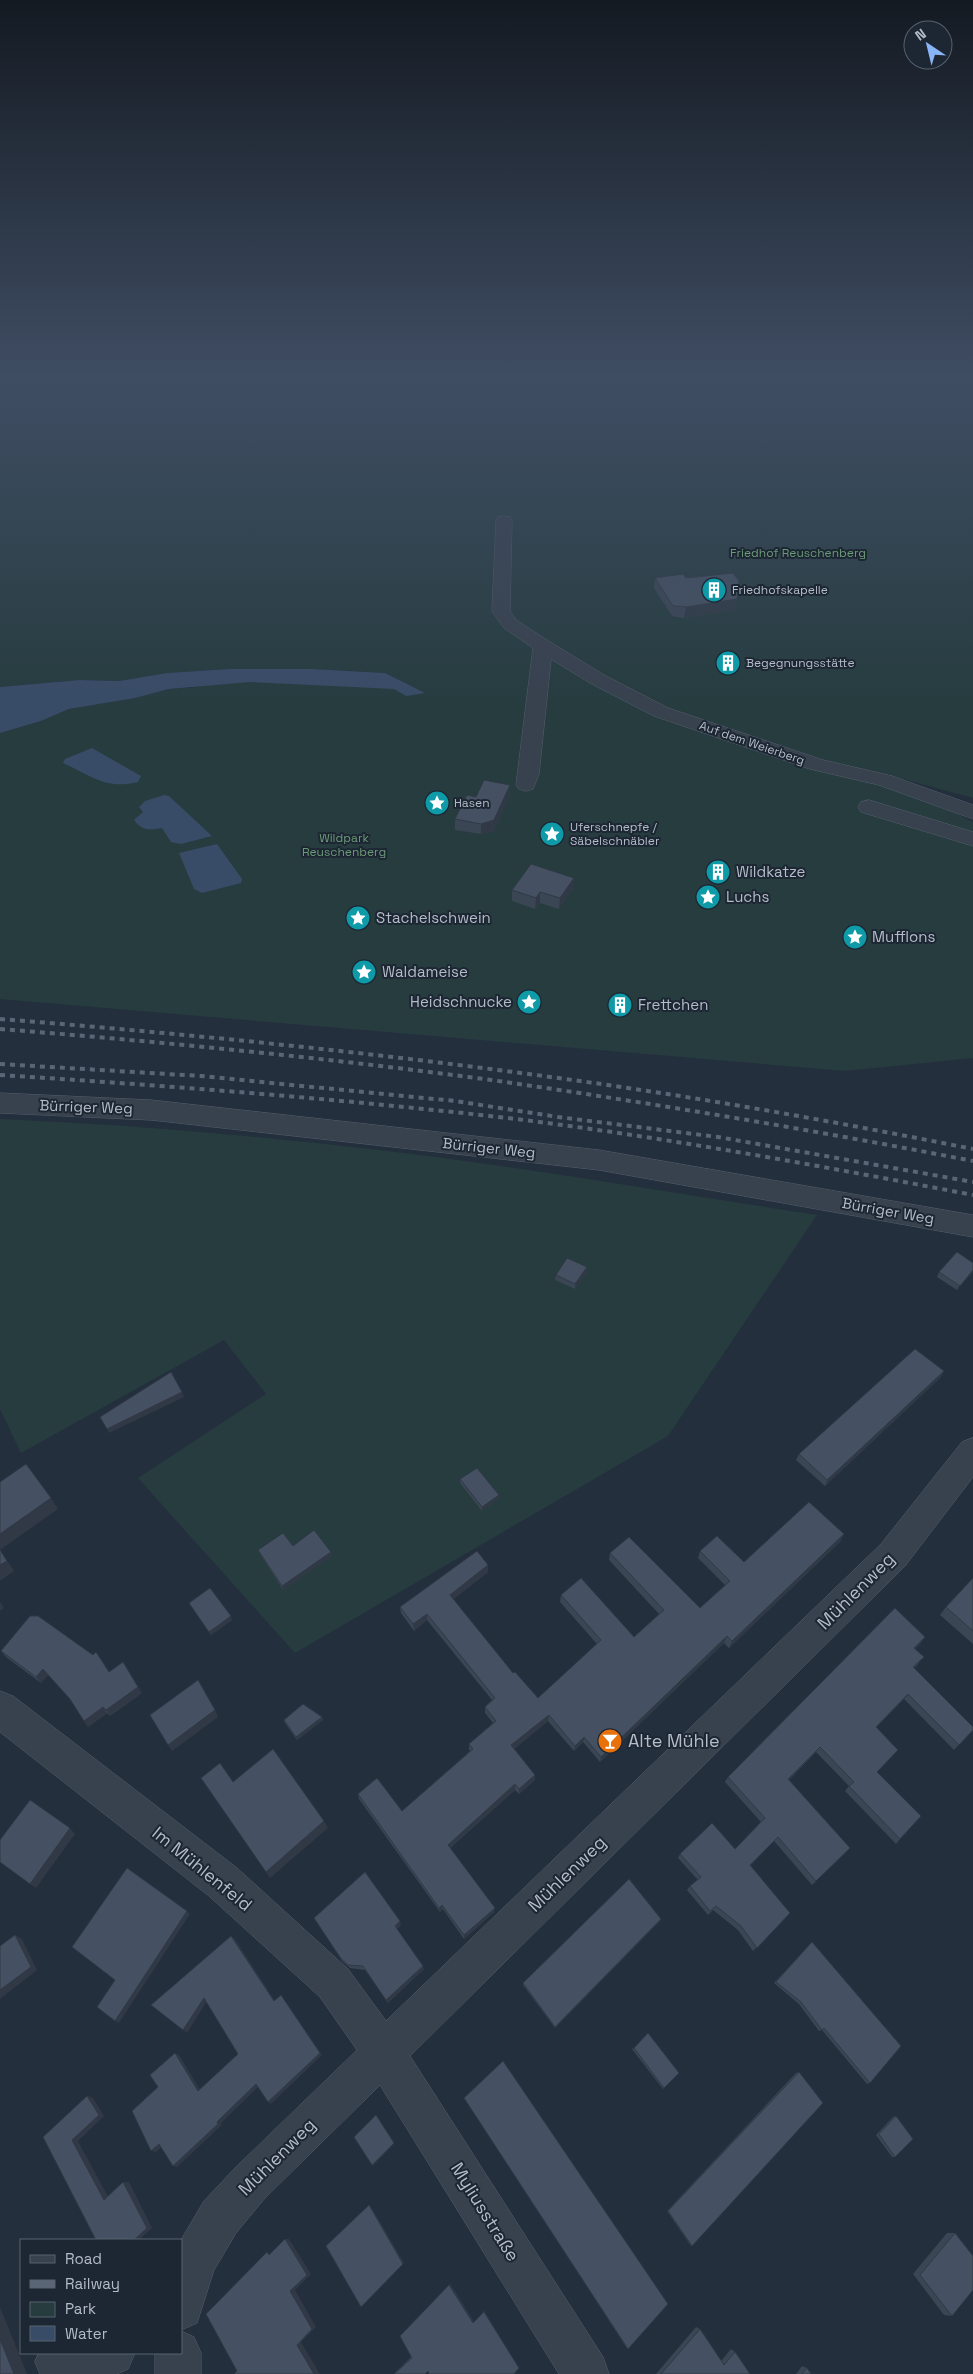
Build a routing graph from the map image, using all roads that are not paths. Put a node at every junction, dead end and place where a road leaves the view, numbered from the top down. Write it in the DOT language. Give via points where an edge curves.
graph roads {
  1 [pos="504,521"];
  2 [pos="543,646"];
  3 [pos="526,785"];
  4 [pos="869,807"];
  5 [pos="973,812"];
  6 [pos="973,839"];
  7 [pos="0,1103"];
  8 [pos="973,1226"];
  9 [pos="971,1458"];
  10 [pos="0,1709"];
  11 [pos="383,2051"];
  12 [pos="182,2303"];
  13 [pos="106,2354"];
  14 [pos="178,2354"];
  15 [pos="58,2362"];
  16 [pos="178,2374"];
  17 [pos="586,2374"];
  1 -- 2 [label="street, Auf dem Weierberg" via="501,611 510,624"];
  2 -- 3 [label="street"];
  2 -- 5 [label="street, Auf dem Weierberg" via="661,712 817,765 884,780"];
  4 -- 6 [label="street"];
  7 -- 8 [label="street, Bürriger Weg" via="150,1110 599,1160"];
  9 -- 11 [label="street, Mühlenweg" via="893,1556"];
  10 -- 11 [label="street, Im Mühlenfeld" via="223,1882 334,1983"];
  11 -- 12 [label="street, Mühlenweg" via="220,2217 194,2261"];
  11 -- 17 [label="street, Myliusstraße"];
  13 -- 15 [label="street"];
  14 -- 16 [label="street"];
}
